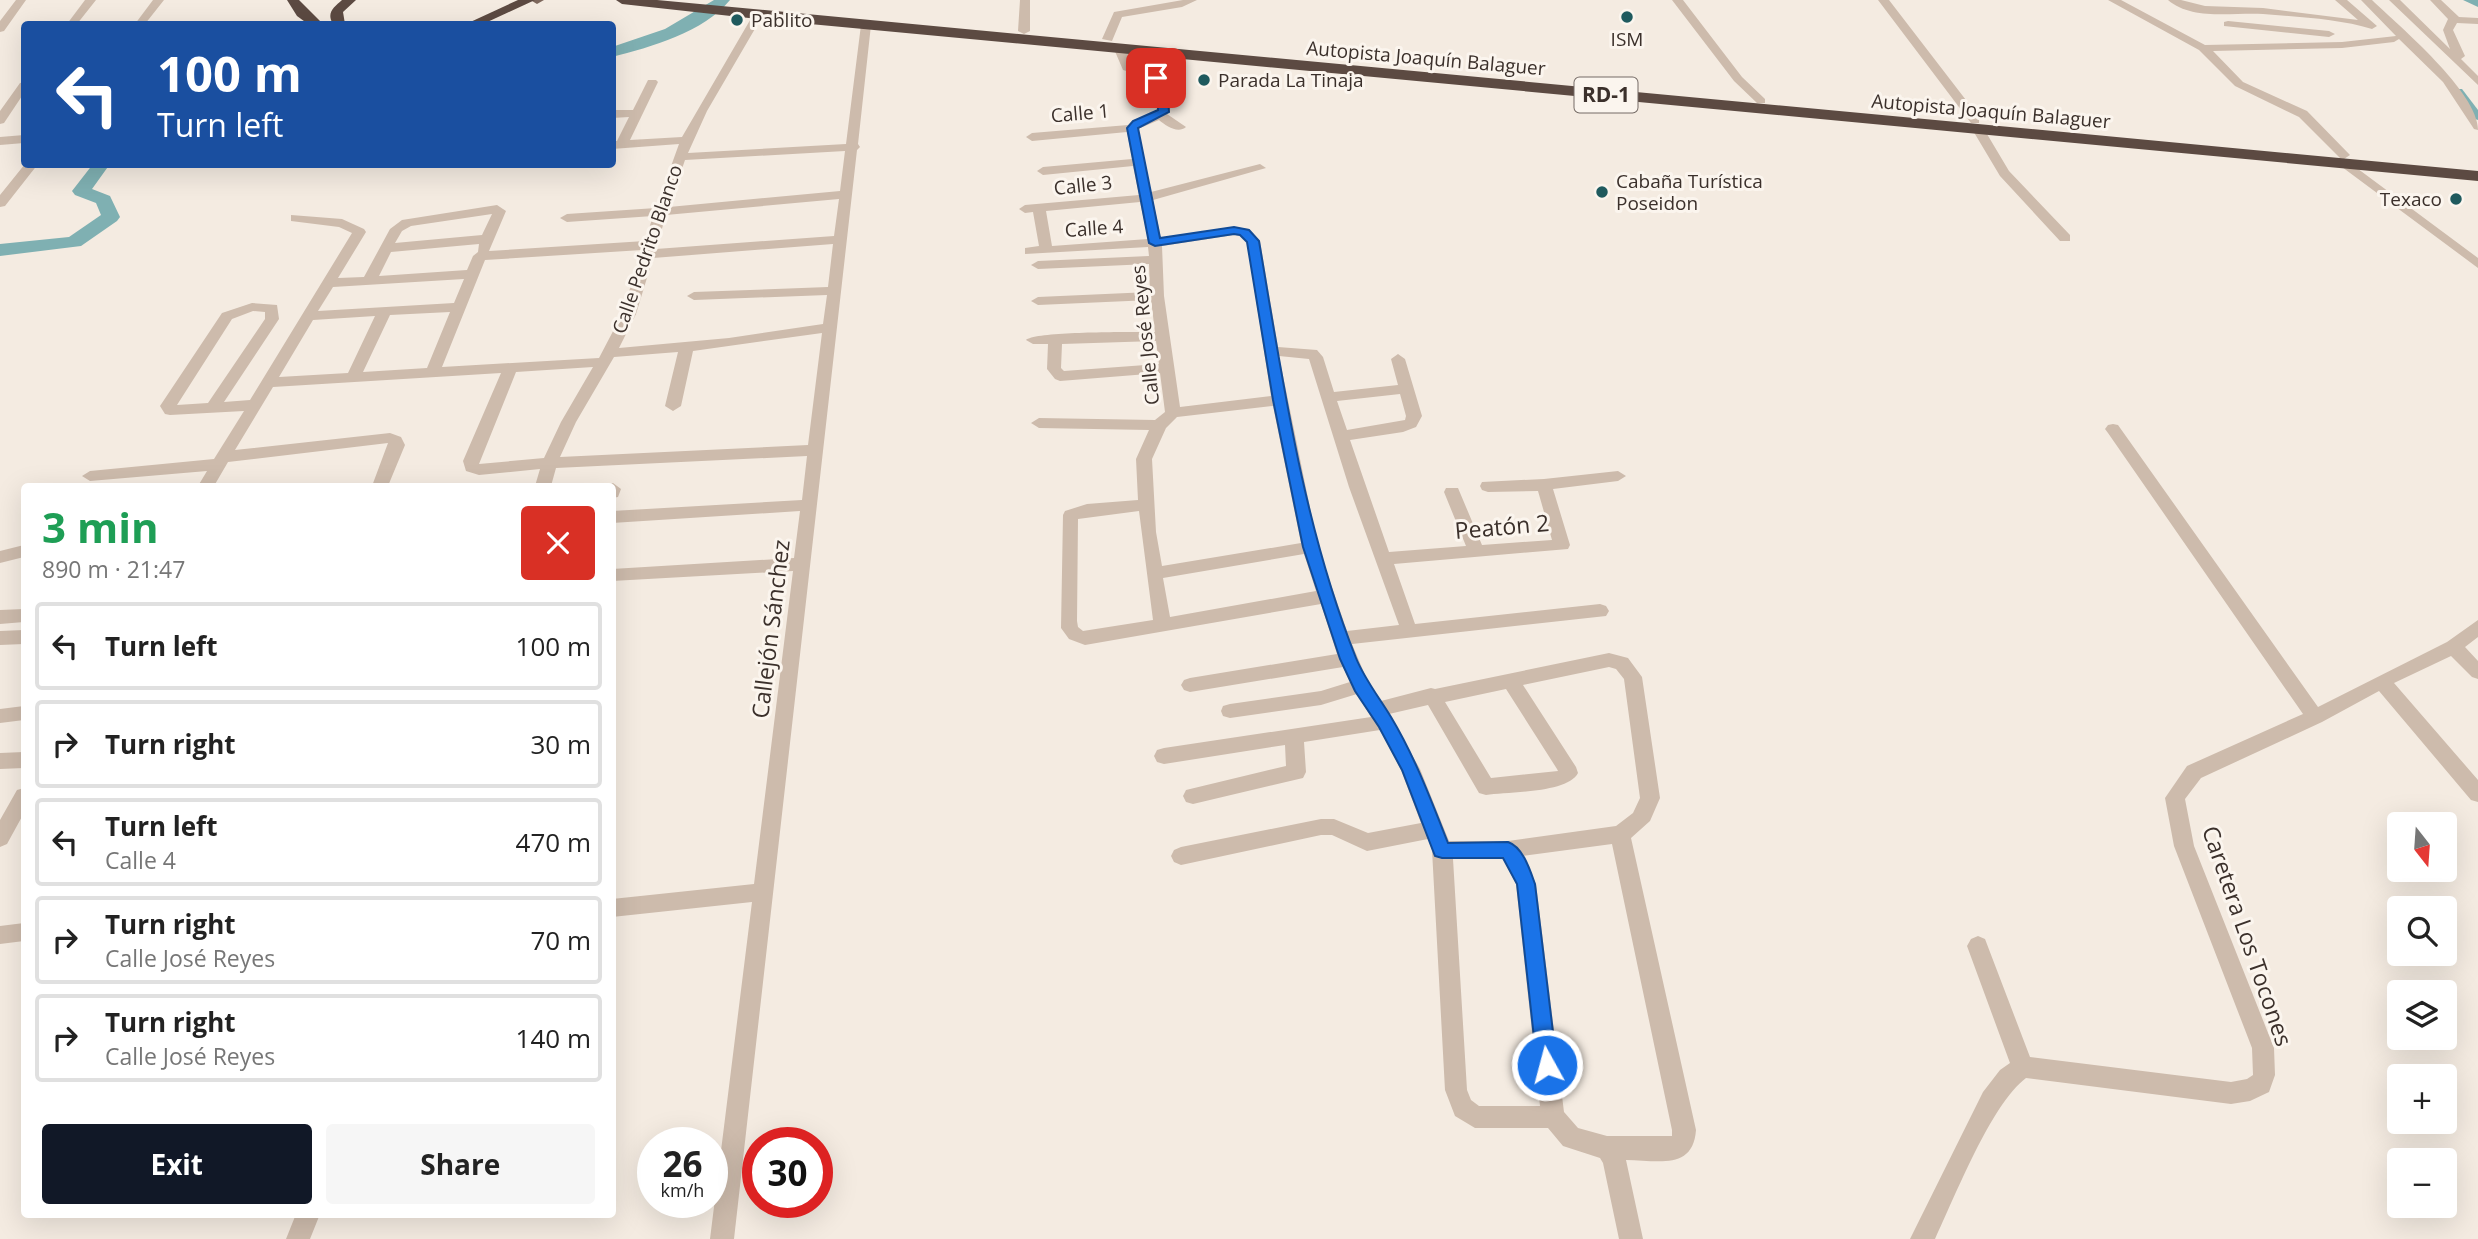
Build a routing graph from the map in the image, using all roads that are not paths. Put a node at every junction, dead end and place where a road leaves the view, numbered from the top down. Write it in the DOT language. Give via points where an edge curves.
graph roads {
  1 [pos="21,0"];
  2 [pos="90,0"];
  3 [pos="159,0"];
  4 [pos="293,0"];
  5 [pos="350,0"];
  6 [pos="534,0"];
  7 [pos="622,0"];
  8 [pos="1026,0"];
  9 [pos="1192,0"];
  10 [pos="1677,0"];
  11 [pos="1883,0"];
  12 [pos="2113,0"];
  13 [pos="2173,0"];
  14 [pos="2340,0"];
  15 [pos="2366,0"];
  16 [pos="2394,0"];
  17 [pos="2435,0"];
  18 [pos="689,3"];
  19 [pos="737,9"];
  20 [pos="2230,11"];
  21 [pos="758,15"];
  22 [pos="2454,20"];
  23 [pos="74,21"];
  24 [pos="142,21"];
  25 [pos="312,21"];
  26 [pos="337,21"];
  27 [pos="481,21"];
  28 [pos="495,21"];
  29 [pos="2478,21"];
  30 [pos="2228,24"];
  31 [pos="866,25"];
  32 [pos="2371,25"];
  33 [pos="0,29"];
  34 [pos="1024,31"];
  35 [pos="2381,32"];
  36 [pos="1108,39"];
  37 [pos="2394,39"];
  38 [pos="2237,47"];
  39 [pos="2203,48"];
  40 [pos="1120,49"];
  41 [pos="2421,53"];
  42 [pos="2462,64"];
  43 [pos="2478,65"];
  44 [pos="652,82"];
  45 [pos="2478,82"];
  46 [pos="21,89"];
  47 [pos="1762,101"];
  48 [pos="638,113"];
  49 [pos="616,114"];
  50 [pos="1161,115"];
  51 [pos="0,120"];
  52 [pos="1977,124"];
  53 [pos="2478,126"];
  54 [pos="1180,127"];
  55 [pos="1132,128"];
  56 [pos="1032,137"];
  57 [pos="21,139"];
  58 [pos="686,140"];
  59 [pos="0,141"];
  60 [pos="617,144"];
  61 [pos="854,147"];
  62 [pos="680,157"];
  63 [pos="2345,160"];
  64 [pos="1138,162"];
  65 [pos="2478,167"];
  66 [pos="29,168"];
  67 [pos="1260,168"];
  68 [pos="1043,171"];
  69 [pos="2478,176"];
  70 [pos="848,194"];
  71 [pos="1145,198"];
  72 [pos="0,203"];
  73 [pos="661,212"];
  74 [pos="296,218"];
  75 [pos="567,218"];
  76 [pos="487,239"];
  77 [pos="842,239"];
  78 [pos="2065,239"];
  79 [pos="1155,243"];
  80 [pos="386,248"];
  81 [pos="649,249"];
  82 [pos="1046,250"];
  83 [pos="1030,251"];
  84 [pos="480,256"];
  85 [pos="1156,260"];
  86 [pos="2478,264"];
  87 [pos="1038,265"];
  88 [pos="473,274"];
  89 [pos="369,281"];
  90 [pos="327,283"];
  91 [pos="836,291"];
  92 [pos="694,296"];
  93 [pos="1157,296"];
  94 [pos="1038,301"];
  95 [pos="460,307"];
  96 [pos="385,311"];
  97 [pos="308,316"];
  98 [pos="832,327"];
  99 [pos="1163,335"];
  100 [pos="1055,338"];
  101 [pos="1033,340"];
  102 [pos="687,346"];
  103 [pos="1273,351"];
  104 [pos="607,357"];
  105 [pos="1398,359"];
  106 [pos="511,367"];
  107 [pos="1168,368"];
  108 [pos="433,371"];
  109 [pos="353,377"];
  110 [pos="269,382"];
  111 [pos="1406,389"];
  112 [pos="1329,397"];
  113 [pos="1279,400"];
  114 [pos="255,405"];
  115 [pos="673,406"];
  116 [pos="213,407"];
  117 [pos="1173,413"];
  118 [pos="1039,423"];
  119 [pos="1158,425"];
  120 [pos="2113,429"];
  121 [pos="1341,436"];
  122 [pos="817,450"];
  123 [pos="222,460"];
  124 [pos="550,463"];
  125 [pos="90,476"];
  126 [pos="1618,476"];
  127 [pos="208,483"];
  128 [pos="381,483"];
  129 [pos="544,483"];
  130 [pos="1544,485"];
  131 [pos="1488,486"];
  132 [pos="1452,492"];
  133 [pos="811,505"];
  134 [pos="1146,505"];
  135 [pos="616,517"];
  136 [pos="1310,547"];
  137 [pos="21,552"];
  138 [pos="1477,553"];
  139 [pos="0,557"];
  140 [pos="1384,559"];
  141 [pos="804,564"];
  142 [pos="1155,573"];
  143 [pos="616,575"];
  144 [pos="1327,596"];
  145 [pos="1600,611"];
  146 [pos="21,616"];
  147 [pos="0,617"];
  148 [pos="1163,624"];
  149 [pos="2478,626"];
  150 [pos="1409,630"];
  151 [pos="21,637"];
  152 [pos="0,638"];
  153 [pos="1342,638"];
  154 [pos="2453,647"];
  155 [pos="1349,659"];
  156 [pos="2478,672"];
  157 [pos="1510,680"];
  158 [pos="2381,681"];
  159 [pos="1190,685"];
  160 [pos="1361,686"];
  161 [pos="1431,695"];
  162 [pos="1230,711"];
  163 [pos="21,713"];
  164 [pos="1381,715"];
  165 [pos="0,716"];
  166 [pos="2315,717"];
  167 [pos="1294,736"];
  168 [pos="1164,756"];
  169 [pos="21,760"];
  170 [pos="0,761"];
  171 [pos="2478,794"];
  172 [pos="1193,796"];
  173 [pos="21,802"];
  174 [pos="8,829"];
  175 [pos="1435,830"];
  176 [pos="1620,834"];
  177 [pos="1442,850"];
  178 [pos="1508,850"];
  179 [pos="1181,856"];
  180 [pos="764,892"];
  181 [pos="616,908"];
  182 [pos="21,932"];
  183 [pos="0,935"];
  184 [pos="1978,946"];
  185 [pos="2023,1067"];
  186 [pos="1553,1117"];
  187 [pos="1608,1148"];
  188 [pos="306,1218"];
  189 [pos="298,1239"];
  190 [pos="722,1239"];
  191 [pos="1631,1239"];
  192 [pos="1922,1239"];
  1 -- 33 [label="street"];
  2 -- 23 [label="street"];
  3 -- 24 [label="street"];
  4 -- 25 [label="highway"];
  5 -- 26 [label="highway" via="337,11"];
  6 -- 27 [label="highway"];
  6 -- 28 [label="highway"];
  7 -- 18 [label="highway, Autopista Joaquín Balaguer / RD-1"];
  8 -- 34 [label="street"];
  9 -- 36 [label="street" via="1118,14"];
  10 -- 47 [label="street" via="1738,79"];
  11 -- 52 [label="street"];
  12 -- 39 [label="street"];
  13 -- 20 [label="street"];
  14 -- 32 [label="street"];
  15 -- 41 [label="street"];
  16 -- 42 [label="street"];
  17 -- 22 [label="street"];
  18 -- 19 [label="highway, Autopista Joaquín Balaguer / RD-1"];
  19 -- 21 [label="highway, Autopista Joaquín Balaguer / RD-1"];
  19 -- 34 [label="highway, Autopista Joaquín Balaguer / RD-1"];
  20 -- 30 [label="street"];
  20 -- 32 [label="street"];
  21 -- 31 [label="highway, Autopista Joaquín Balaguer / RD-1"];
  21 -- 58 [label="street, Calle Pedrito Blanco" via="744,47"];
  22 -- 29 [label="street"];
  22 -- 42 [label="street" via="2448,30"];
  30 -- 35 [label="street" via="2321,34"];
  30 -- 38 [label="street"];
  31 -- 40 [label="highway, Autopista Joaquín Balaguer / RD-1"];
  31 -- 61 [label="street, Callejón Sánchez"];
  32 -- 35 [label="street"];
  34 -- 36 [label="highway, Autopista Joaquín Balaguer / RD-1"];
  35 -- 37 [label="street"];
  36 -- 47 [label="highway, Autopista Joaquín Balaguer / RD-1"];
  37 -- 38 [label="street"];
  37 -- 41 [label="street"];
  38 -- 39 [label="street"];
  39 -- 63 [label="street" via="2239,84 2303,114"];
  40 -- 50 [label="street" via="1126,68 1159,81 1165,107"];
  40 -- 52 [label="highway, Autopista Joaquín Balaguer / RD-1"];
  41 -- 53 [label="street" via="2447,80"];
  42 -- 43 [label="street"];
  42 -- 45 [label="street"];
  44 -- 48 [label="street"];
  46 -- 51 [label="street"];
  47 -- 52 [label="highway, Autopista Joaquín Balaguer / RD-1"];
  48 -- 49 [label="street"];
  48 -- 60 [label="street"];
  50 -- 54 [label="street"];
  50 -- 55 [label="street"];
  52 -- 63 [label="highway, Autopista Joaquín Balaguer / RD-1"];
  52 -- 78 [label="street" via="1997,165"];
  55 -- 56 [label="street, Calle 1"];
  55 -- 64 [label="street, Calle José Reyes"];
  57 -- 59 [label="street"];
  58 -- 60 [label="street"];
  58 -- 62 [label="street, Calle Pedrito Blanco"];
  61 -- 62 [label="street"];
  61 -- 70 [label="street, Callejón Sánchez"];
  62 -- 73 [label="street, Calle Pedrito Blanco"];
  63 -- 65 [label="highway, Autopista Joaquín Balaguer / RD-1"];
  63 -- 69 [label="highway, Autopista Joaquín Balaguer / RD-1"];
  63 -- 86 [label="street"];
  64 -- 68 [label="street"];
  64 -- 71 [label="street, Calle José Reyes"];
  66 -- 72 [label="street"];
  67 -- 71 [label="street, Calle 3"];
  70 -- 73 [label="street"];
  70 -- 77 [label="street, Callejón Sánchez"];
  71 -- 79 [label="street, Calle José Reyes"];
  71 -- 82 [label="street, Calle 3" via="1032,209"];
  73 -- 75 [label="street"];
  73 -- 81 [label="street, Calle Pedrito Blanco"];
  74 -- 90 [label="street" via="342,223 359,232"];
  76 -- 80 [label="street"];
  76 -- 80 [label="street" via="498,209 407,223 397,229"];
  76 -- 84 [label="street"];
  77 -- 81 [label="street"];
  77 -- 91 [label="street, Callejón Sánchez"];
  79 -- 82 [label="street, Calle 4"];
  79 -- 85 [label="street, Calle José Reyes"];
  79 -- 103 [label="street, Calle 4" via="1244,232 1253,241"];
  80 -- 89 [label="street"];
  81 -- 84 [label="street"];
  81 -- 104 [label="street, Calle Pedrito Blanco" via="627,318"];
  82 -- 83 [label="street, Calle 4"];
  84 -- 88 [label="street"];
  85 -- 87 [label="street"];
  85 -- 93 [label="street, Calle José Reyes"];
  88 -- 89 [label="street"];
  88 -- 95 [label="street"];
  89 -- 90 [label="street"];
  90 -- 97 [label="street"];
  91 -- 92 [label="street"];
  91 -- 98 [label="street, Callejón Sánchez"];
  93 -- 94 [label="street"];
  93 -- 99 [label="street, Calle José Reyes"];
  95 -- 96 [label="street"];
  95 -- 108 [label="street"];
  96 -- 97 [label="street"];
  96 -- 109 [label="street"];
  97 -- 110 [label="street"];
  98 -- 102 [label="street"];
  98 -- 122 [label="street, Callejón Sánchez"];
  99 -- 100 [label="street"];
  99 -- 107 [label="street, Calle José Reyes"];
  100 -- 101 [label="street"];
  100 -- 107 [label="street" via="1054,369 1060,376"];
  102 -- 104 [label="street"];
  102 -- 115 [label="street"];
  103 -- 112 [label="street" via="1312,353"];
  103 -- 113 [label="street"];
  104 -- 106 [label="street"];
  104 -- 124 [label="street, Calle Pedrito Blanco" via="573,409"];
  105 -- 111 [label="street"];
  106 -- 108 [label="street"];
  106 -- 124 [label="street" via="472,467 489,470"];
  107 -- 117 [label="street, Calle José Reyes"];
  108 -- 109 [label="street"];
  109 -- 110 [label="street"];
  110 -- 114 [label="street"];
  111 -- 112 [label="street"];
  111 -- 121 [label="street" via="1414,416 1411,423"];
  112 -- 121 [label="street"];
  113 -- 117 [label="street"];
  113 -- 136 [label="street"];
  114 -- 116 [label="street"];
  114 -- 123 [label="street"];
  116 -- 116 [label="street" via="170,410 168,406 227,316 253,307 272,308 272,318"];
  117 -- 119 [label="street"];
  118 -- 119 [label="street"];
  119 -- 134 [label="street" via="1144,459"];
  120 -- 166 [label="street"];
  121 -- 140 [label="street"];
  122 -- 124 [label="street"];
  122 -- 133 [label="street, Callejón Sánchez"];
  123 -- 125 [label="street"];
  123 -- 127 [label="street"];
  123 -- 128 [label="street" via="390,438 397,445"];
  124 -- 129 [label="street, Calle Pedrito Blanco"];
  126 -- 130 [label="street, Peatón 2"];
  130 -- 131 [label="street, Peatón 2"];
  130 -- 138 [label="street, Peatón 2" via="1562,545"];
  132 -- 138 [label="street"];
  133 -- 135 [label="street"];
  133 -- 141 [label="street, Callejón Sánchez"];
  134 -- 142 [label="street"];
  134 -- 148 [label="street" via="1087,509 1071,515 1068,621 1074,636 1085,638"];
  136 -- 142 [label="street"];
  136 -- 144 [label="street"];
  137 -- 139 [label="street"];
  138 -- 140 [label="street, Peatón 2"];
  140 -- 150 [label="street"];
  141 -- 143 [label="street"];
  141 -- 180 [label="street, Callejón Sánchez"];
  142 -- 148 [label="street"];
  144 -- 148 [label="street"];
  144 -- 153 [label="street"];
  145 -- 150 [label="street"];
  146 -- 147 [label="street"];
  149 -- 154 [label="street, Caretera Los Tocones"];
  150 -- 153 [label="street"];
  151 -- 152 [label="street"];
  153 -- 155 [label="street"];
  154 -- 156 [label="street"];
  154 -- 158 [label="street, Caretera Los Tocones"];
  155 -- 159 [label="street"];
  155 -- 160 [label="street"];
  157 -- 161 [label="street"];
  157 -- 161 [label="street" via="1566,767 1563,778 1486,787"];
  157 -- 176 [label="street" via="1609,660 1631,671 1650,797 1647,811"];
  158 -- 166 [label="street, Caretera Los Tocones"];
  158 -- 171 [label="street"];
  160 -- 162 [label="street" via="1321,698"];
  160 -- 164 [label="street"];
  161 -- 164 [label="street"];
  163 -- 165 [label="street"];
  164 -- 167 [label="street"];
  164 -- 175 [label="street"];
  166 -- 185 [label="street, Caretera Los Tocones" via="2194,772 2175,799 2184,846 2263,1048 2261,1084 2231,1093"];
  167 -- 168 [label="street"];
  167 -- 172 [label="street" via="1296,772"];
  169 -- 170 [label="street"];
  173 -- 174 [label="street"];
  175 -- 177 [label="street"];
  175 -- 179 [label="street" via="1367,842 1334,827 1321,827"];
  176 -- 178 [label="street"];
  176 -- 187 [label="street" via="1684,1130 1683,1143 1677,1149"];
  177 -- 178 [label="street"];
  177 -- 186 [label="street" via="1456,1090 1462,1108 1475,1117"];
  178 -- 186 [label="street" via="1526,884"];
  180 -- 181 [label="street"];
  180 -- 190 [label="street, Callejón Sánchez"];
  182 -- 183 [label="street"];
  184 -- 185 [label="street"];
  185 -- 192 [label="street" via="1991,1100"];
  186 -- 187 [label="street" via="1571,1138"];
  187 -- 191 [label="street"];
  188 -- 189 [label="street"];
}
